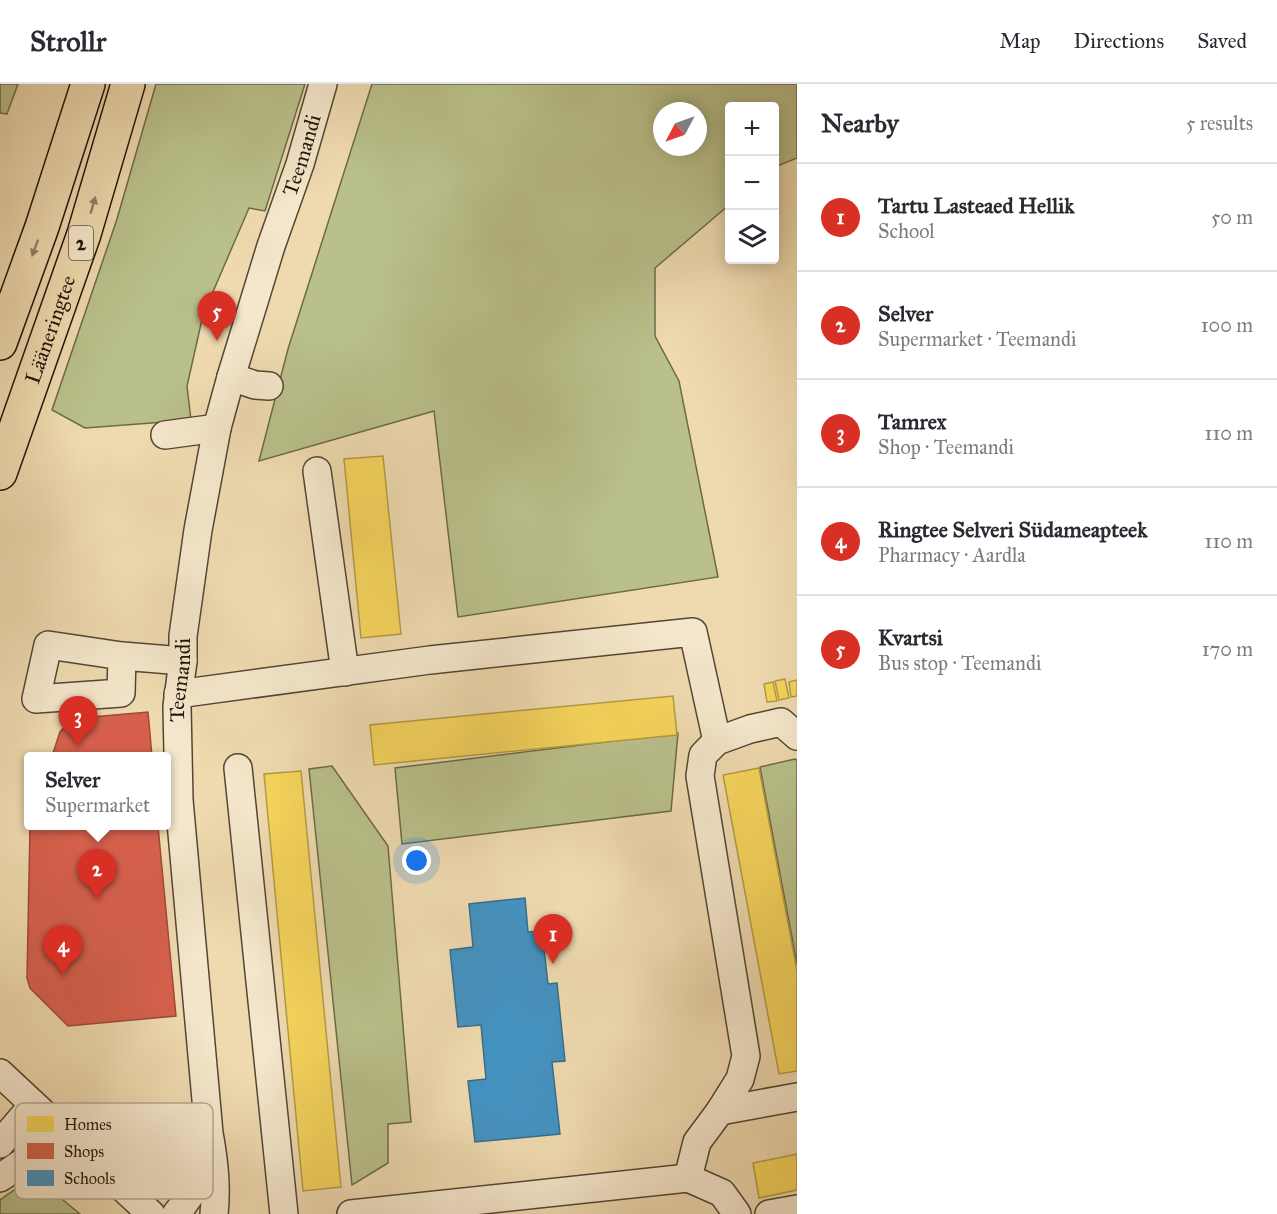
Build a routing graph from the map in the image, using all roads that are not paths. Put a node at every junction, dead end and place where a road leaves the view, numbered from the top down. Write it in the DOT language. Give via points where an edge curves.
graph roads {
  1 [pos="82,84"];
  2 [pos="88,84"];
  3 [pos="128,84"];
  4 [pos="323,84"];
  5 [pos="342,84"];
  6 [pos="73,132"];
  7 [pos="278,225"];
  8 [pos="0,343"];
  9 [pos="231,376"];
  10 [pos="269,386"];
  11 [pos="217,428"];
  12 [pos="165,435"];
  13 [pos="317,471"];
  14 [pos="0,473"];
  15 [pos="122,656"];
  16 [pos="183,661"];
  17 [pos="345,672"];
  18 [pos="178,694"];
  19 [pos="792,725"];
  20 [pos="717,741"];
  21 [pos="238,768"];
  22 [pos="0,1073"];
  23 [pos="797,1096"];
  24 [pos="31,1103"];
  25 [pos="206,1103"];
  26 [pos="720,1111"];
  27 [pos="15,1126"];
  28 [pos="0,1144"];
  29 [pos="213,1156"];
  30 [pos="15,1168"];
  31 [pos="0,1178"];
  32 [pos="688,1178"];
  33 [pos="135,1199"];
  34 [pos="188,1199"];
  35 [pos="797,1209"];
  36 [pos="151,1214"];
  37 [pos="176,1214"];
  38 [pos="214,1214"];
  39 [pos="284,1214"];
  40 [pos="351,1214"];
  41 [pos="737,1214"];
  42 [pos="769,1214"];
  1 -- 6 [label="highway"];
  2 -- 6 [label="highway, Lääneringtee / 2"];
  14 -- 3 [label="highway, Lääneringtee / 2, one-way" via="84,234"];
  4 -- 7 [label="street, Teemandi"];
  5 -- 7 [label="street" via="322,152"];
  6 -- 8 [label="highway, Lääneringtee / 2, one-way"];
  7 -- 9 [label="street, Teemandi"];
  7 -- 11 [label="street" via="238,299 215,369"];
  9 -- 10 [label="street"];
  9 -- 11 [label="street, Teemandi"];
  11 -- 12 [label="street"];
  11 -- 16 [label="street, Teemandi" via="198,530"];
  13 -- 17 [label="street"];
  15 -- 16 [label="street"];
  16 -- 18 [label="street, Teemandi"];
  17 -- 18 [label="street"];
  17 -- 20 [label="street" via="693,632"];
  18 -- 25 [label="street, Teemandi" via="179,800"];
  19 -- 20 [label="street" via="750,729"];
  20 -- 26 [label="street" via="703,755 700,776 746,1056 740,1079"];
  21 -- 39 [label="street"];
  22 -- 24 [label="street"];
  23 -- 26 [label="street"];
  26 -- 32 [label="street" via="697,1142"];
  27 -- 28 [label="street"];
  29 -- 38 [label="street, Teemandi"];
  30 -- 31 [label="street"];
  32 -- 40 [label="street"];
  32 -- 41 [label="street" via="722,1193"];
  33 -- 36 [label="street"];
  34 -- 37 [label="street, Teemandi"];
  35 -- 42 [label="street"];
}
